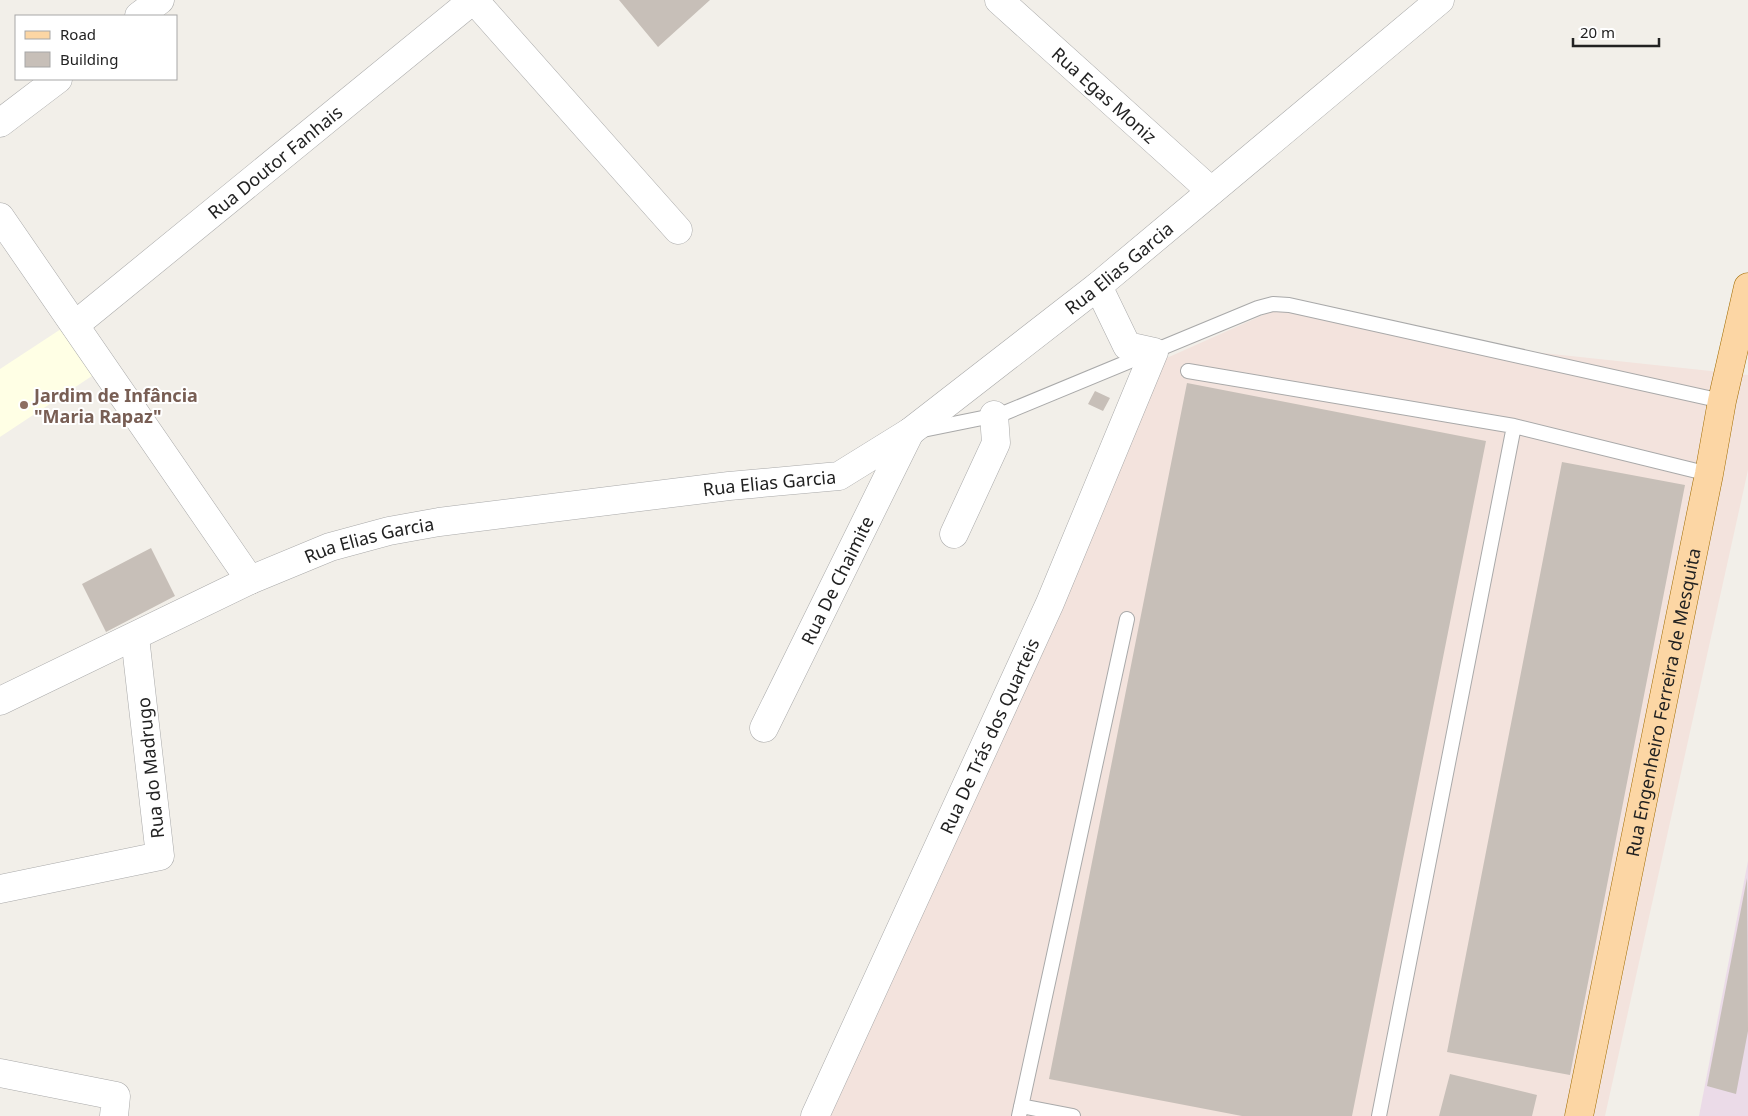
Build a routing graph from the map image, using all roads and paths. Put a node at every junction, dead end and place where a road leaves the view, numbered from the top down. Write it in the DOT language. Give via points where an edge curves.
graph roads {
  1 [pos="160,0"];
  2 [pos="474,0"];
  3 [pos="999,0"];
  4 [pos="1440,0"];
  5 [pos="140,15"];
  6 [pos="57,80"];
  7 [pos="0,123"];
  8 [pos="1211,191"];
  9 [pos="0,217"];
  10 [pos="678,230"];
  11 [pos="1098,286"];
  12 [pos="1748,287"];
  13 [pos="75,325"];
  14 [pos="1154,352"];
  15 [pos="1188,370"];
  16 [pos="1722,401"];
  17 [pos="994,415"];
  18 [pos="1514,426"];
  19 [pos="910,432"];
  20 [pos="1709,474"];
  21 [pos="954,534"];
  22 [pos="250,580"];
  23 [pos="1127,619"];
  24 [pos="135,637"];
  25 [pos="0,701"];
  26 [pos="764,728"];
  27 [pos="0,889"];
  28 [pos="0,1073"];
  29 [pos="115,1106"];
  30 [pos="1020,1111"];
  31 [pos="815,1116"];
  32 [pos="1074,1116"];
  33 [pos="1379,1116"];
  34 [pos="1579,1116"];
  1 -- 5 [label="street"];
  2 -- 10 [label="street"];
  2 -- 13 [label="street, Rua Doutor Fanhais"];
  3 -- 8 [label="street, Rua Egas Moniz"];
  4 -- 8 [label="street, Rua Elias Garcia"];
  6 -- 7 [label="street"];
  8 -- 11 [label="street, Rua Elias Garcia"];
  9 -- 13 [label="street"];
  11 -- 14 [label="street" via="1127,346"];
  11 -- 19 [label="street, Rua Elias Garcia"];
  12 -- 16 [label="main road, Rua Engenheiro Ferreira de Mesquita"];
  13 -- 22 [label="street"];
  14 -- 16 [label="lane" via="1258,308 1273,304 1289,305"];
  14 -- 17 [label="lane"];
  14 -- 31 [label="street, Rua De Trás dos Quarteis" via="1050,603"];
  15 -- 18 [label="lane"];
  16 -- 20 [label="main road, Rua Engenheiro Ferreira de Mesquita"];
  17 -- 19 [label="lane"];
  17 -- 21 [label="street" via="996,443"];
  18 -- 20 [label="lane"];
  18 -- 33 [label="lane"];
  19 -- 22 [label="street, Rua Elias Garcia" via="839,476 389,530 330,547"];
  19 -- 26 [label="street, Rua De Chaimite"];
  20 -- 34 [label="main road, Rua Engenheiro Ferreira de Mesquita"];
  22 -- 24 [label="street, Rua Elias Garcia"];
  23 -- 30 [label="lane"];
  24 -- 25 [label="street, Rua Elias Garcia"];
  24 -- 27 [label="street, Rua do Madrugo" via="160,856"];
  28 -- 29 [label="street"];
  30 -- 32 [label="lane"];
}
